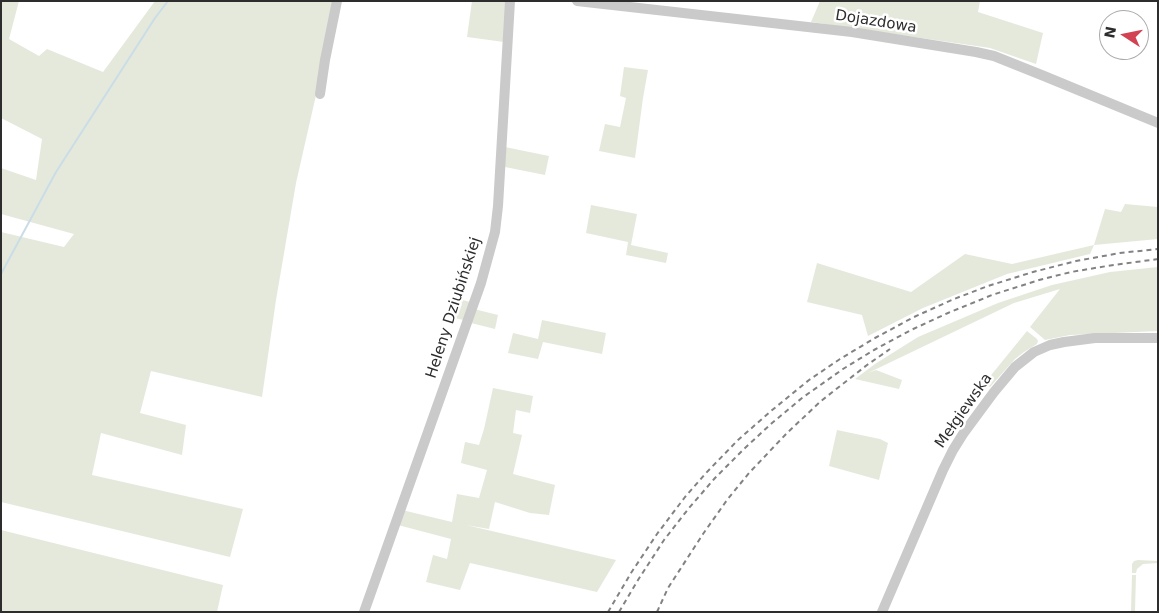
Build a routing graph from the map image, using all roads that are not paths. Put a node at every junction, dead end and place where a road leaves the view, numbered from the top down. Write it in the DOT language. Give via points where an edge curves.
graph roads {
  1 [pos="338,1"];
  2 [pos="510,1"];
  3 [pos="578,1"];
  4 [pos="661,6"];
  5 [pos="320,94"];
  6 [pos="1158,123"];
  7 [pos="1158,338"];
  8 [pos="364,612"];
  9 [pos="882,612"];
  1 -- 5 [label="street"];
  2 -- 8 [label="street, Heleny Dziubińskiej" via="495,232 481,284"];
  3 -- 4 [label="street, Dojazdowa"];
  4 -- 6 [label="street, Dojazdowa" via="852,32 994,56"];
  7 -- 9 [label="street, Mełgiewska" via="1095,338 1064,342 1034,352 1015,367 953,450"];
}
